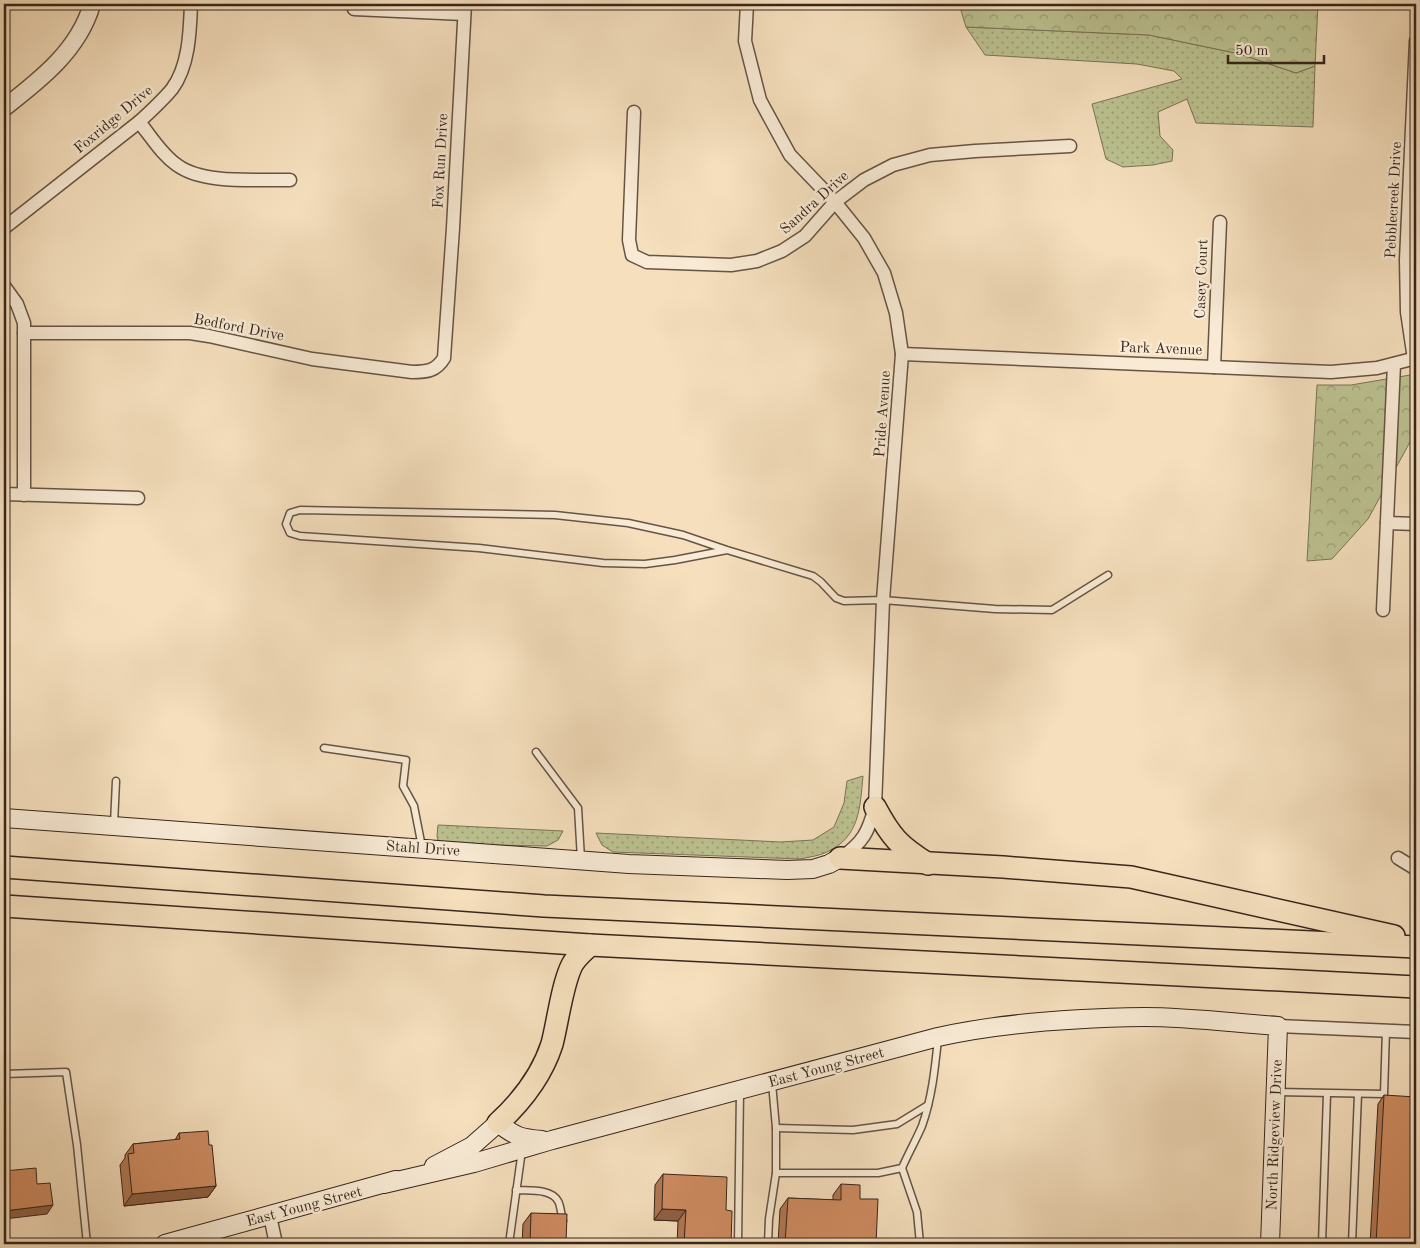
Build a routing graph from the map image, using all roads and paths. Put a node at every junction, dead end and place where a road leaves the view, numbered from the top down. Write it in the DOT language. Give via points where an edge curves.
graph roads {
  1 [pos="92,4"];
  2 [pos="191,4"];
  3 [pos="747,4"];
  4 [pos="354,9"];
  5 [pos="464,9"];
  6 [pos="1416,41"];
  7 [pos="4,108"];
  8 [pos="634,112"];
  9 [pos="139,122"];
  10 [pos="1070,146"];
  11 [pos="290,180"];
  12 [pos="835,202"];
  13 [pos="1220,222"];
  14 [pos="4,228"];
  15 [pos="4,286"];
  16 [pos="24,333"];
  17 [pos="902,354"];
  18 [pos="1415,358"];
  19 [pos="1394,364"];
  20 [pos="1214,367"];
  21 [pos="416,372"];
  22 [pos="4,494"];
  23 [pos="24,495"];
  24 [pos="138,498"];
  25 [pos="1387,523"];
  26 [pos="1416,524"];
  27 [pos="727,550"];
  28 [pos="1108,575"];
  29 [pos="883,600"];
  30 [pos="1383,610"];
  31 [pos="324,748"];
  32 [pos="536,752"];
  33 [pos="116,780"];
  34 [pos="875,807"];
  35 [pos="4,818"];
  36 [pos="114,826"];
  37 [pos="422,848"];
  38 [pos="840,858"];
  39 [pos="1398,858"];
  40 [pos="581,860"];
  41 [pos="928,864"];
  42 [pos="4,868"];
  43 [pos="1416,869"];
  44 [pos="4,906"];
  45 [pos="1416,941"];
  46 [pos="590,945"];
  47 [pos="1416,947"];
  48 [pos="1416,987"];
  49 [pos="1278,1026"];
  50 [pos="1386,1030"];
  51 [pos="1416,1032"];
  52 [pos="938,1037"];
  53 [pos="4,1074"];
  54 [pos="772,1081"];
  55 [pos="740,1090"];
  56 [pos="1275,1092"];
  57 [pos="1327,1094"];
  58 [pos="1358,1094"];
  59 [pos="928,1105"];
  60 [pos="498,1123"];
  61 [pos="776,1128"];
  62 [pos="552,1140"];
  63 [pos="522,1149"];
  64 [pos="902,1168"];
  65 [pos="776,1173"];
  66 [pos="384,1184"];
  67 [pos="516,1190"];
  68 [pos="270,1216"];
  69 [pos="564,1230"];
  70 [pos="87,1244"];
  71 [pos="165,1244"];
  72 [pos="276,1244"];
  73 [pos="508,1244"];
  74 [pos="738,1244"];
  75 [pos="768,1244"];
  76 [pos="920,1244"];
  77 [pos="1270,1244"];
  78 [pos="1322,1244"];
  79 [pos="1352,1244"];
  1 -- 7 [label="street" via="63,58"];
  2 -- 9 [label="street, Foxridge Drive" via="191,24 181,73 173,88"];
  3 -- 12 [label="street, Pride Avenue" via="745,42 760,100 790,155"];
  4 -- 5 [label="street"];
  5 -- 21 [label="street, Fox Run Drive" via="454,228 444,358 434,370"];
  6 -- 18 [label="street, Pebblecreek Drive" via="1406,260 1407,312"];
  8 -- 12 [label="street, Sandra Drive" via="629,240 632,255 647,262 731,265 757,261 782,251 805,236"];
  9 -- 11 [label="street" via="163,153 190,172 221,178"];
  9 -- 14 [label="street, Foxridge Drive"];
  10 -- 12 [label="street, Sandra Drive" via="930,155 886,169 864,180"];
  12 -- 17 [label="street, Pride Avenue" via="864,238 884,273 896,314"];
  13 -- 20 [label="street, Casey Court"];
  15 -- 16 [label="street" via="21,312"];
  16 -- 21 [label="street, Bedford Drive" via="190,333 312,359"];
  16 -- 23 [label="street"];
  17 -- 20 [label="street, Park Avenue"];
  17 -- 29 [label="street, Pride Avenue"];
  18 -- 19 [label="street, Park Avenue"];
  19 -- 20 [label="street, Park Avenue" via="1331,372"];
  19 -- 25 [label="street"];
  22 -- 23 [label="street"];
  23 -- 24 [label="street"];
  25 -- 26 [label="street"];
  25 -- 30 [label="street"];
  27 -- 27 [label="lane" via="683,535 628,523 555,515 300,510 290,513 286,524 290,533 300,536 479,548 603,562 645,564"];
  27 -- 29 [label="lane" via="813,576 836,598 844,601"];
  28 -- 29 [label="lane" via="1052,610"];
  29 -- 34 [label="street, Pride Avenue"];
  31 -- 37 [label="lane" via="406,760 403,786 414,806"];
  32 -- 40 [label="lane" via="578,808"];
  33 -- 36 [label="lane"];
  34 -- 38 [label="street, Pride Avenue" via="864,838"];
  34 -- 41 [label="highway" via="888,831 906,850"];
  35 -- 36 [label="main road, Stahl Drive"];
  36 -- 37 [label="main road, Stahl Drive"];
  37 -- 40 [label="main road, Stahl Drive"];
  38 -- 40 [label="main road, Stahl Drive" via="813,869 786,870"];
  38 -- 41 [label="highway"];
  39 -- 43 [label="street"];
  41 -- 45 [label="highway" via="1130,877"];
  42 -- 47 [label="highway" via="544,906"];
  44 -- 46 [label="highway"];
  46 -- 48 [label="highway"];
  46 -- 60 [label="highway" via="572,965 545,1061 520,1102"];
  49 -- 50 [label="street"];
  49 -- 52 [label="main road, East Young Street" via="1137,1018 1060,1020 970,1030"];
  49 -- 56 [label="main road, North Ridgeview Drive"];
  50 -- 51 [label="street"];
  50 -- 58 [label="lane" via="1384,1094"];
  52 -- 54 [label="main road, East Young Street"];
  52 -- 59 [label="lane"];
  53 -- 70 [label="lane" via="66,1072 78,1145"];
  54 -- 55 [label="main road, East Young Street"];
  54 -- 61 [label="lane"];
  55 -- 62 [label="main road, East Young Street"];
  55 -- 74 [label="lane"];
  56 -- 57 [label="lane"];
  56 -- 77 [label="main road, North Ridgeview Drive"];
  57 -- 58 [label="lane"];
  57 -- 78 [label="lane"];
  58 -- 79 [label="lane"];
  59 -- 61 [label="lane" via="896,1124 853,1130"];
  59 -- 64 [label="lane"];
  60 -- 62 [label="main road" via="521,1138"];
  60 -- 66 [label="main road, East Young Street" via="472,1146 433,1167"];
  61 -- 65 [label="lane"];
  62 -- 63 [label="main road, East Young Street"];
  63 -- 66 [label="main road, East Young Street"];
  63 -- 67 [label="lane"];
  64 -- 65 [label="lane" via="878,1173"];
  64 -- 76 [label="lane" via="918,1212"];
  65 -- 75 [label="lane"];
  66 -- 68 [label="main road, East Young Street"];
  67 -- 69 [label="lane" via="552,1194 559,1202"];
  67 -- 73 [label="lane"];
  68 -- 71 [label="main road, East Young Street"];
  68 -- 72 [label="street"];
}
